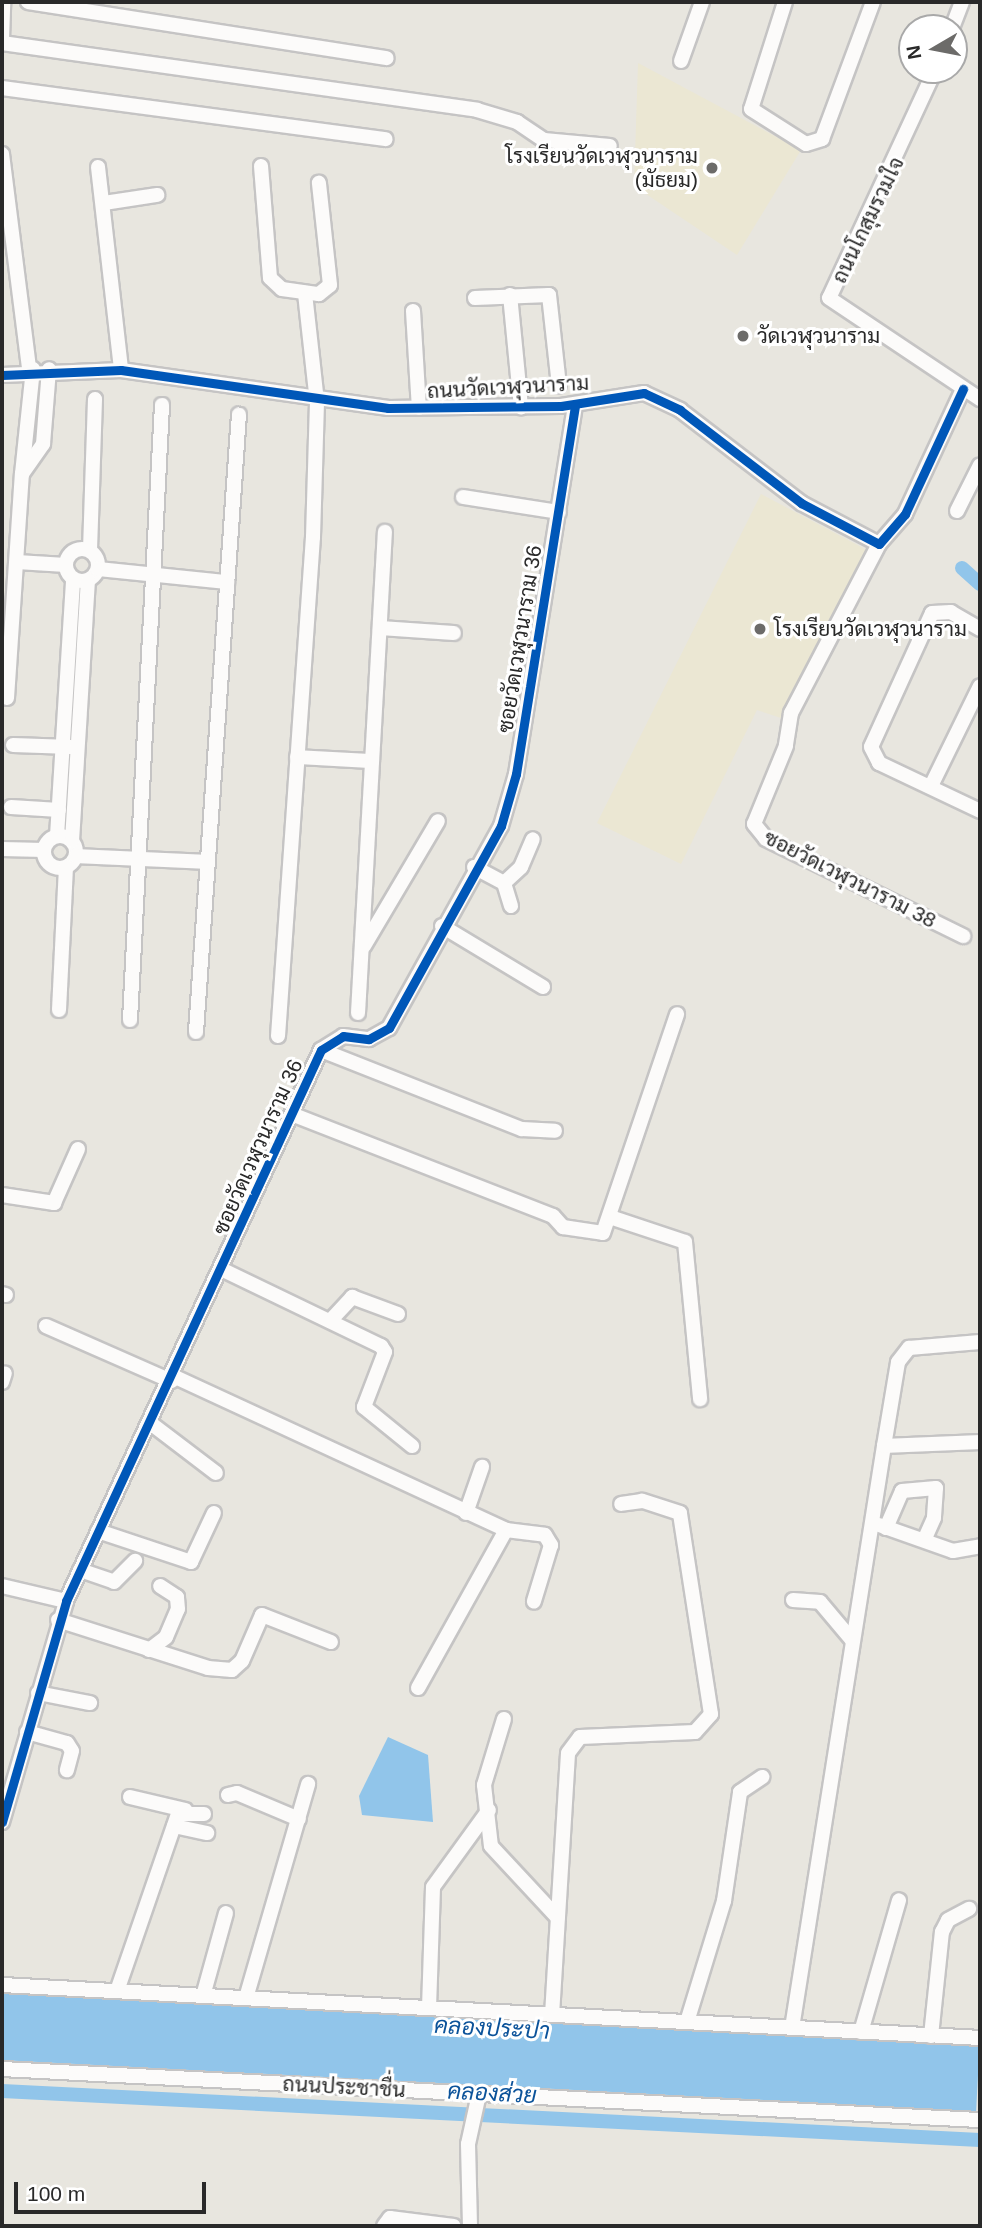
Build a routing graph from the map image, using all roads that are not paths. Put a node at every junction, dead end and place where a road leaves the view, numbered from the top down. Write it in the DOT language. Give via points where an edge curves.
graph roads {
  1 [pos="3,2"];
  2 [pos="28,2"];
  3 [pos="702,2"];
  4 [pos="785,2"];
  5 [pos="873,2"];
  6 [pos="2,41"];
  7 [pos="387,58"];
  8 [pos="681,61"];
  9 [pos="929,84"];
  10 [pos="2,88"];
  11 [pos="386,139"];
  12 [pos="610,146"];
  13 [pos="2,155"];
  14 [pos="261,166"];
  15 [pos="98,167"];
  16 [pos="319,183"];
  17 [pos="157,195"];
  18 [pos="104,203"];
  19 [pos="305,293"];
  20 [pos="510,295"];
  21 [pos="475,298"];
  22 [pos="413,311"];
  23 [pos="31,369"];
  24 [pos="48,369"];
  25 [pos="121,370"];
  26 [pos="2,375"];
  27 [pos="559,385"];
  28 [pos="962,389"];
  29 [pos="95,399"];
  30 [pos="980,399"];
  31 [pos="317,402"];
  32 [pos="162,405"];
  33 [pos="575,405"];
  34 [pos="521,407"];
  35 [pos="419,408"];
  36 [pos="239,414"];
  37 [pos="980,465"];
  38 [pos="22,474"];
  39 [pos="463,497"];
  40 [pos="957,511"];
  41 [pos="559,512"];
  42 [pos="385,532"];
  43 [pos="879,544"];
  44 [pos="90,550"];
  45 [pos="17,562"];
  46 [pos="66,565"];
  47 [pos="86,576"];
  48 [pos="153,576"];
  49 [pos="227,582"];
  50 [pos="380,628"];
  51 [pos="980,629"];
  52 [pos="454,633"];
  53 [pos="980,686"];
  54 [pos="6,698"];
  55 [pos="13,745"];
  56 [pos="62,746"];
  57 [pos="78,747"];
  58 [pos="297,757"];
  59 [pos="372,761"];
  60 [pos="931,786"];
  61 [pos="10,807"];
  62 [pos="59,810"];
  63 [pos="980,811"];
  64 [pos="438,821"];
  65 [pos="57,836"];
  66 [pos="533,839"];
  67 [pos="72,841"];
  68 [pos="2,849"];
  69 [pos="44,849"];
  70 [pos="138,859"];
  71 [pos="71,861"];
  72 [pos="208,862"];
  73 [pos="474,867"];
  74 [pos="504,883"];
  75 [pos="511,906"];
  76 [pos="442,926"];
  77 [pos="963,936"];
  78 [pos="362,950"];
  79 [pos="543,987"];
  80 [pos="59,1010"];
  81 [pos="358,1013"];
  82 [pos="677,1014"];
  83 [pos="130,1020"];
  84 [pos="196,1032"];
  85 [pos="278,1036"];
  86 [pos="321,1050"];
  87 [pos="294,1115"];
  88 [pos="555,1131"];
  89 [pos="78,1149"];
  90 [pos="2,1195"];
  91 [pos="610,1217"];
  92 [pos="221,1269"];
  93 [pos="398,1314"];
  94 [pos="330,1321"];
  95 [pos="46,1326"];
  96 [pos="980,1342"];
  97 [pos="172,1378"];
  98 [pos="700,1399"];
  99 [pos="149,1422"];
  100 [pos="980,1442"];
  101 [pos="412,1446"];
  102 [pos="884,1446"];
  103 [pos="482,1467"];
  104 [pos="216,1473"];
  105 [pos="621,1504"];
  106 [pos="214,1513"];
  107 [pos="466,1513"];
  108 [pos="871,1523"];
  109 [pos="886,1528"];
  110 [pos="506,1530"];
  111 [pos="98,1531"];
  112 [pos="925,1538"];
  113 [pos="980,1546"];
  114 [pos="135,1560"];
  115 [pos="80,1570"];
  116 [pos="2,1586"];
  117 [pos="160,1586"];
  118 [pos="793,1600"];
  119 [pos="65,1601"];
  120 [pos="534,1601"];
  121 [pos="58,1620"];
  122 [pos="852,1640"];
  123 [pos="331,1642"];
  124 [pos="149,1650"];
  125 [pos="418,1688"];
  126 [pos="38,1693"];
  127 [pos="90,1703"];
  128 [pos="504,1719"];
  129 [pos="27,1732"];
  130 [pos="67,1770"];
  131 [pos="762,1777"];
  132 [pos="308,1784"];
  133 [pos="228,1795"];
  134 [pos="130,1797"];
  135 [pos="185,1810"];
  136 [pos="488,1811"];
  137 [pos="204,1814"];
  138 [pos="299,1819"];
  139 [pos="2,1822"];
  140 [pos="174,1826"];
  141 [pos="208,1833"];
  142 [pos="899,1900"];
  143 [pos="969,1909"];
  144 [pos="226,1913"];
  145 [pos="558,1918"];
  146 [pos="2,1985"];
  147 [pos="117,1991"];
  148 [pos="203,1996"];
  149 [pos="246,1998"];
  150 [pos="429,2008"];
  151 [pos="552,2015"];
  152 [pos="687,2022"];
  153 [pos="792,2028"];
  154 [pos="861,2032"];
  155 [pos="931,2036"];
  156 [pos="980,2038"];
  157 [pos="2,2069"];
  158 [pos="479,2094"];
  159 [pos="980,2120"];
  160 [pos="384,2226"];
  161 [pos="454,2226"];
  162 [pos="470,2226"];
  1 -- 6 [label="street"];
  2 -- 7 [label="street"];
  3 -- 8 [label="street"];
  4 -- 5 [label="street" via="751,109 806,144 822,139"];
  6 -- 12 [label="street" via="465,108 506,117 544,140"];
  9 -- 28 [label="street, ถนนโกสุมรวมใจ" via="830,298"];
  10 -- 11 [label="street"];
  13 -- 23 [label="street"];
  14 -- 19 [label="street" via="270,278 282,289"];
  15 -- 18 [label="street"];
  16 -- 19 [label="street" via="330,285 319,294"];
  17 -- 18 [label="street"];
  18 -- 25 [label="street"];
  19 -- 31 [label="street"];
  20 -- 21 [label="street"];
  20 -- 27 [label="street" via="549,295"];
  20 -- 34 [label="street"];
  22 -- 35 [label="street"];
  23 -- 24 [label="street, ถนนวัดเวฬุวนาราม"];
  23 -- 26 [label="street, ถนนวัดเวฬุวนาราม"];
  23 -- 38 [label="street"];
  24 -- 25 [label="street, ถนนวัดเวฬุวนาราม"];
  24 -- 38 [label="street" via="43,444"];
  25 -- 31 [label="street, ถนนวัดเวฬุวนาราม"];
  28 -- 30 [label="street"];
  28 -- 43 [label="street" via="905,514"];
  29 -- 44 [label="street"];
  31 -- 35 [label="street, ถนนวัดเวฬุวนาราม"];
  31 -- 58 [label="street"];
  32 -- 48 [label="street"];
  33 -- 34 [label="street, ถนนวัดเวฬุวนาราม"];
  33 -- 41 [label="street, ซอยวัดเวฬุวนาราม 36"];
  33 -- 43 [label="street, ถนนวัดเวฬุวนาราม" via="630,394 661,397 801,503"];
  34 -- 35 [label="street, ถนนวัดเวฬุวนาราม"];
  36 -- 49 [label="street"];
  37 -- 40 [label="street"];
  38 -- 45 [label="street"];
  39 -- 41 [label="street"];
  41 -- 73 [label="street, ซอยวัดเวฬุวนาราม 36" via="510,798"];
  42 -- 50 [label="street"];
  43 -- 77 [label="street, ซอยวัดเวฬุวนาราม 38" via="791,713 786,746 754,824 766,839"];
  44 -- 46 [label="street" via="74,551"];
  44 -- 47 [label="street"];
  45 -- 46 [label="street"];
  45 -- 54 [label="street"];
  46 -- 47 [label="street"];
  47 -- 48 [label="street"];
  47 -- 56 [label="street"];
  47 -- 57 [label="street"];
  48 -- 49 [label="street"];
  48 -- 70 [label="street"];
  49 -- 72 [label="street"];
  50 -- 52 [label="street"];
  50 -- 59 [label="street"];
  51 -- 60 [label="street" via="951,612 932,614 871,747 879,763"];
  53 -- 60 [label="street"];
  55 -- 56 [label="street"];
  56 -- 57 [label="street"];
  56 -- 62 [label="street"];
  57 -- 67 [label="street"];
  58 -- 59 [label="street"];
  58 -- 85 [label="street"];
  59 -- 78 [label="street"];
  60 -- 63 [label="street"];
  61 -- 62 [label="street"];
  62 -- 65 [label="street"];
  64 -- 78 [label="street"];
  65 -- 67 [label="street"];
  65 -- 69 [label="street"];
  66 -- 74 [label="street" via="521,867"];
  67 -- 71 [label="street"];
  68 -- 69 [label="street"];
  69 -- 71 [label="street" via="51,866"];
  70 -- 71 [label="street"];
  70 -- 72 [label="street"];
  70 -- 83 [label="street"];
  71 -- 80 [label="street"];
  72 -- 84 [label="street"];
  73 -- 74 [label="street"];
  73 -- 76 [label="street, ซอยวัดเวฬุวนาราม 36"];
  74 -- 75 [label="street"];
  76 -- 79 [label="street"];
  76 -- 86 [label="street, ซอยวัดเวฬุวนาราม 36" via="389,1028 369,1039 343,1036"];
  78 -- 81 [label="street"];
  82 -- 91 [label="street"];
  86 -- 87 [label="street, ซอยวัดเวฬุวนาราม 36"];
  86 -- 88 [label="street" via="522,1129"];
  87 -- 91 [label="street" via="553,1216 563,1227 603,1233"];
  87 -- 92 [label="street, ซอยวัดเวฬุวนาราม 36"];
  89 -- 90 [label="street" via="54,1203"];
  91 -- 98 [label="street" via="685,1242"];
  92 -- 94 [label="street"];
  92 -- 97 [label="street, ซอยวัดเวฬุวนาราม 36"];
  93 -- 94 [label="street" via="352,1297"];
  94 -- 101 [label="street" via="385,1352 364,1407"];
  95 -- 97 [label="street"];
  96 -- 102 [label="street" via="909,1348 898,1362"];
  97 -- 99 [label="street, ซอยวัดเวฬุวนาราม 36"];
  97 -- 107 [label="street"];
  99 -- 104 [label="street"];
  99 -- 111 [label="street, ซอยวัดเวฬุวนาราม 36"];
  100 -- 102 [label="street"];
  102 -- 108 [label="street"];
  103 -- 107 [label="street"];
  105 -- 145 [label="street" via="642,1501 680,1513 711,1714 695,1732 580,1737 568,1753"];
  106 -- 111 [label="street" via="191,1562"];
  107 -- 110 [label="street"];
  108 -- 109 [label="street"];
  108 -- 122 [label="street"];
  109 -- 112 [label="street"];
  109 -- 112 [label="street" via="902,1491 936,1488"];
  110 -- 120 [label="street" via="545,1535 551,1545"];
  110 -- 125 [label="street"];
  111 -- 115 [label="street, ซอยวัดเวฬุวนาราม 36"];
  112 -- 113 [label="street" via="953,1551"];
  114 -- 115 [label="street" via="114,1582"];
  115 -- 119 [label="street, ซอยวัดเวฬุวนาราม 36"];
  116 -- 119 [label="street"];
  117 -- 124 [label="street" via="177,1597 177,1609 166,1637"];
  118 -- 122 [label="street" via="820,1602"];
  119 -- 121 [label="street, ซอยวัดเวฬุวนาราม 36"];
  121 -- 124 [label="street"];
  121 -- 126 [label="street, ซอยวัดเวฬุวนาราม 36"];
  122 -- 153 [label="street"];
  123 -- 124 [label="street" via="270,1613 262,1615 232,1670"];
  126 -- 127 [label="street"];
  126 -- 129 [label="street, ซอยวัดเวฬุวนาราม 36"];
  128 -- 136 [label="street" via="484,1785"];
  129 -- 130 [label="street" via="67,1743 72,1751"];
  129 -- 139 [label="street, ซอยวัดเวฬุวนาราม 36"];
  131 -- 152 [label="street" via="740,1792 724,1901"];
  132 -- 138 [label="street"];
  133 -- 138 [label="street" via="237,1793"];
  134 -- 135 [label="street"];
  135 -- 137 [label="street"];
  135 -- 140 [label="street"];
  136 -- 145 [label="street" via="491,1846"];
  136 -- 150 [label="street" via="433,1887"];
  138 -- 149 [label="street"];
  140 -- 141 [label="street"];
  140 -- 147 [label="street"];
  142 -- 154 [label="street"];
  143 -- 155 [label="street" via="948,1920 942,1932"];
  144 -- 148 [label="street"];
  145 -- 151 [label="street"];
  146 -- 147 [label="street"];
  147 -- 148 [label="street"];
  148 -- 149 [label="street"];
  149 -- 150 [label="street"];
  150 -- 151 [label="street"];
  151 -- 152 [label="street"];
  152 -- 153 [label="street"];
  153 -- 154 [label="street"];
  154 -- 155 [label="street"];
  155 -- 156 [label="street"];
  157 -- 158 [label="street, ถนนประชาชื่น"];
  158 -- 159 [label="street, ถนนประชาชื่น"];
  158 -- 162 [label="street" via="468,2144"];
  160 -- 161 [label="street" via="390,2218"];
}
